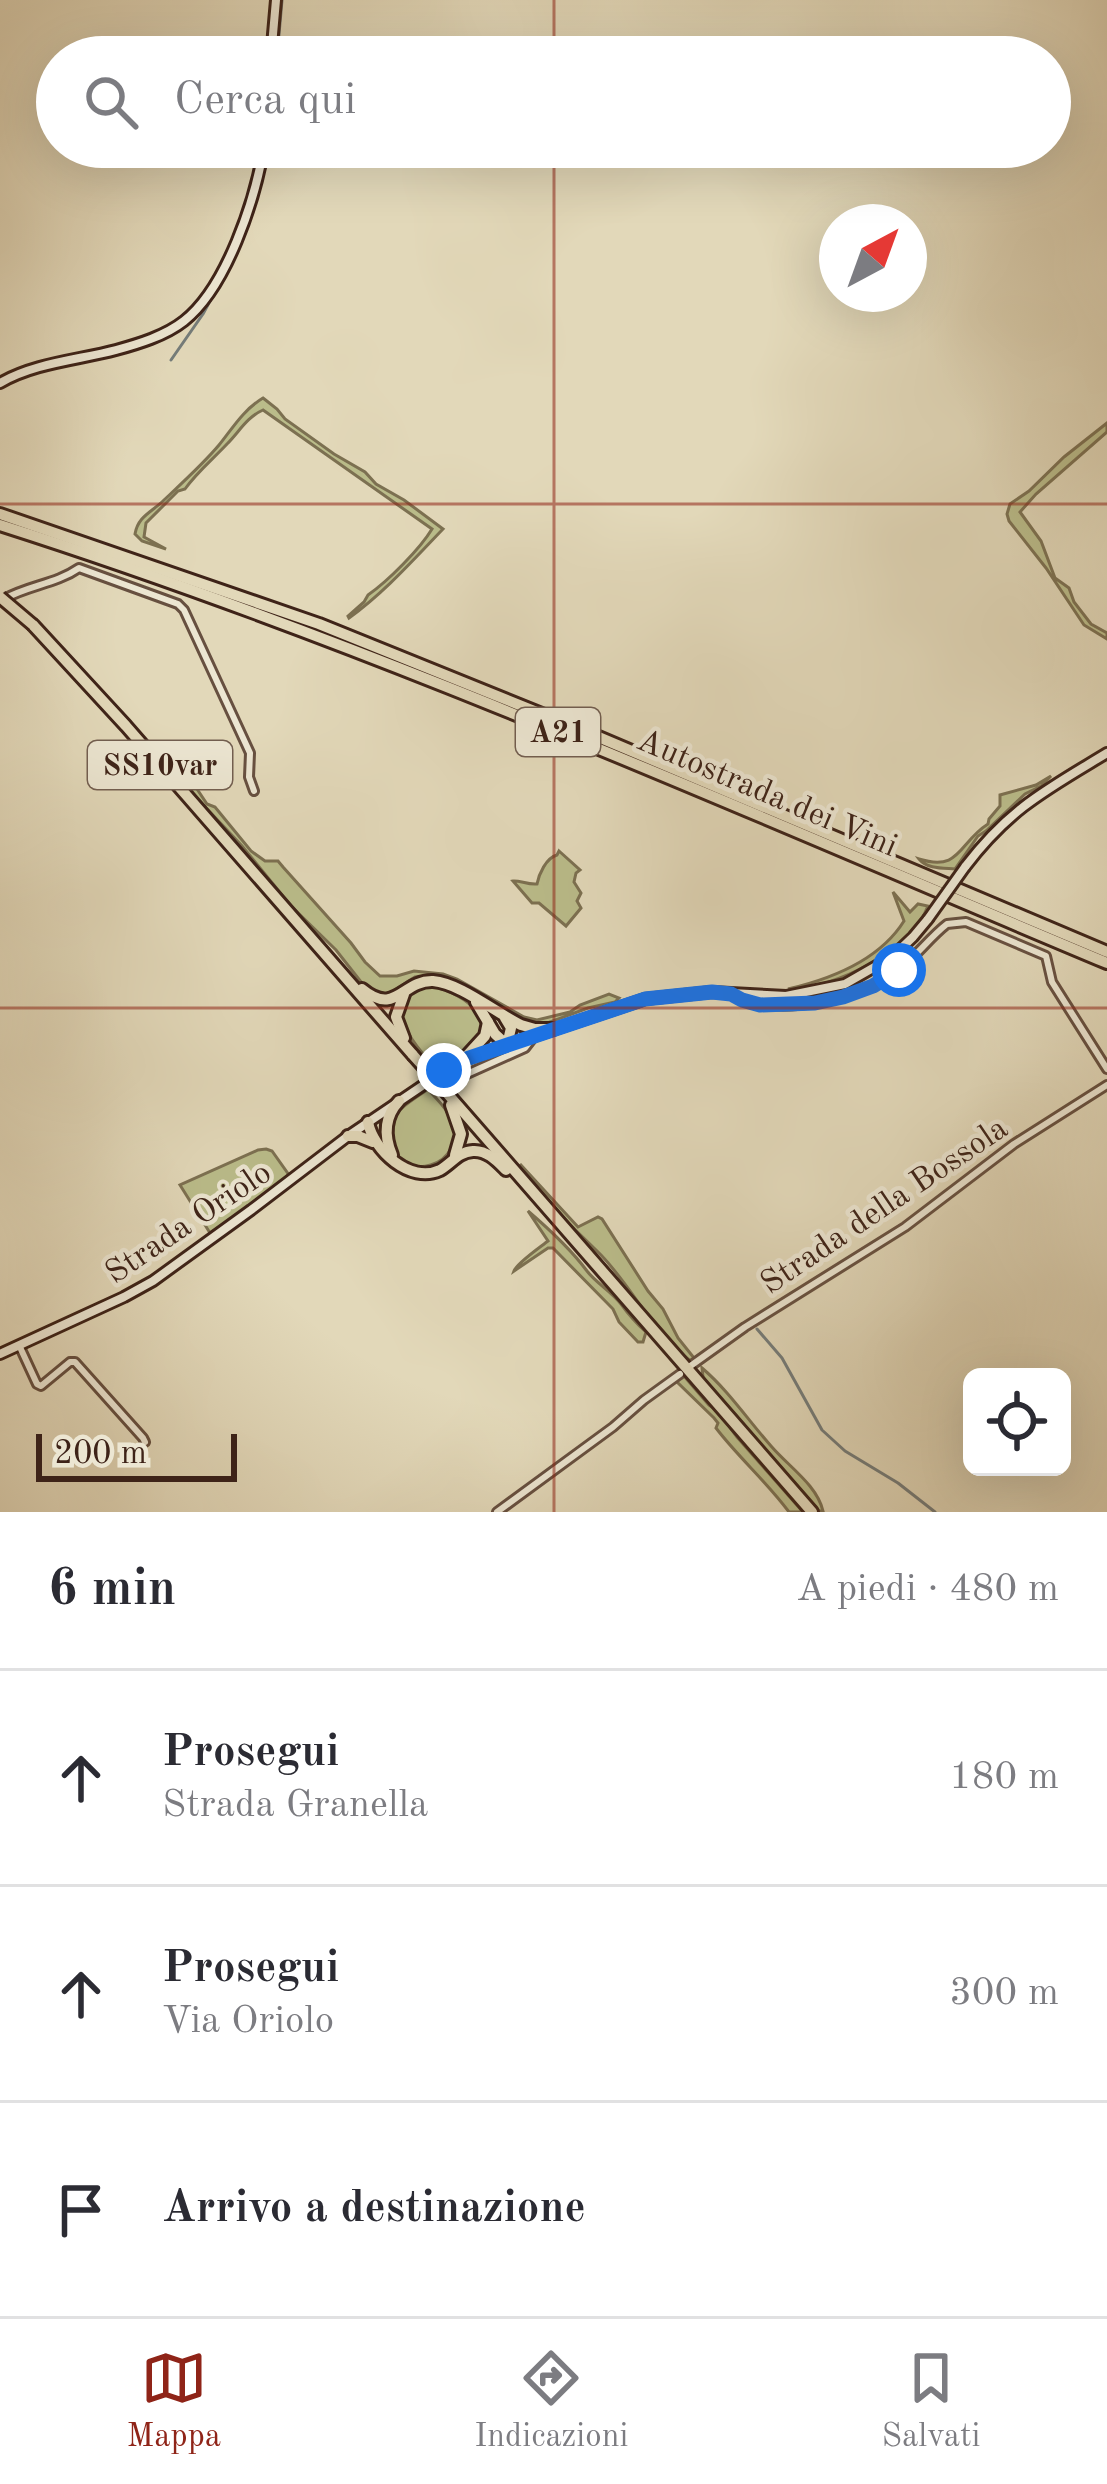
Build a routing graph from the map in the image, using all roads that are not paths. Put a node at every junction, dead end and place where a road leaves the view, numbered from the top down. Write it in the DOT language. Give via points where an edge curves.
graph roads {
  1 [pos="276,0"];
  2 [pos="273,36"];
  3 [pos="259,168"];
  4 [pos="0,383"];
  5 [pos="0,514"];
  6 [pos="0,525"];
  7 [pos="0,599"];
  8 [pos="1107,752"];
  9 [pos="254,790"];
  10 [pos="1107,952"];
  11 [pos="1107,964"];
  12 [pos="349,982"];
  13 [pos="405,991"];
  14 [pos="731,994"];
  15 [pos="468,996"];
  16 [pos="501,1014"];
  17 [pos="488,1022"];
  18 [pos="553,1029"];
  19 [pos="535,1035"];
  20 [pos="507,1045"];
  21 [pos="413,1055"];
  22 [pos="463,1060"];
  23 [pos="1107,1069"];
  24 [pos="444,1070"];
  25 [pos="458,1078"];
  26 [pos="1107,1085"];
  27 [pos="422,1086"];
  28 [pos="399,1101"];
  29 [pos="454,1105"];
  30 [pos="368,1122"];
  31 [pos="348,1136"];
  32 [pos="382,1141"];
  33 [pos="454,1158"];
  34 [pos="515,1171"];
  35 [pos="19,1345"];
  36 [pos="0,1354"];
  37 [pos="689,1367"];
  38 [pos="680,1374"];
  39 [pos="145,1442"];
  40 [pos="497,1512"];
  41 [pos="812,1512"];
  1 -- 2 [label="street"];
  3 -- 4 [label="street" via="223,268 183,321 123,348"];
  5 -- 10 [label="highway, Autostrada dei Vini / A21" via="319,624"];
  6 -- 11 [label="highway, Autostrada dei Vini / A21" via="405,670"];
  7 -- 9 [label="street" via="79,568 178,604 250,753"];
  7 -- 12 [label="highway, SS10var, bridge" via="111,709"];
  8 -- 14 [label="street, bridge" via="992,834 892,957 845,984 786,997"];
  12 -- 13 [label="highway" via="378,999"];
  12 -- 21 [label="highway, SS10var"];
  13 -- 15 [label="highway" via="430,981"];
  13 -- 21 [label="highway" via="396,1022"];
  14 -- 18 [label="street" via="645,999"];
  14 -- 23 [label="street" via="760,1005 843,997 899,970 946,924 966,922 1046,956 1052,982"];
  15 -- 16 [label="highway"];
  15 -- 17 [label="highway"];
  16 -- 18 [label="highway"];
  16 -- 20 [label="highway" via="511,1028"];
  17 -- 20 [label="highway"];
  17 -- 22 [label="highway"];
  18 -- 19 [label="street"];
  19 -- 20 [label="street"];
  19 -- 25 [label="street" via="525,1048"];
  20 -- 22 [label="street"];
  21 -- 29 [label="highway, SS10var, bridge"];
  22 -- 24 [label="street"];
  26 -- 37 [label="street, Strada della Bossola"];
  27 -- 28 [label="street, Strada Oriolo"];
  28 -- 30 [label="street, Strada Oriolo"];
  28 -- 32 [label="highway"];
  29 -- 33 [label="highway" via="461,1134"];
  29 -- 34 [label="highway, SS10var"];
  30 -- 31 [label="street, Strada Oriolo"];
  30 -- 32 [label="highway"];
  31 -- 32 [label="highway"];
  31 -- 35 [label="street, Strada Oriolo" via="153,1281"];
  32 -- 33 [label="highway" via="413,1172 431,1173"];
  33 -- 34 [label="highway" via="478,1150"];
  34 -- 41 [label="highway, SS10var"];
  35 -- 36 [label="street, Strada Oriolo"];
  35 -- 39 [label="street" via="41,1386 75,1362"];
  38 -- 40 [label="street"];
}
